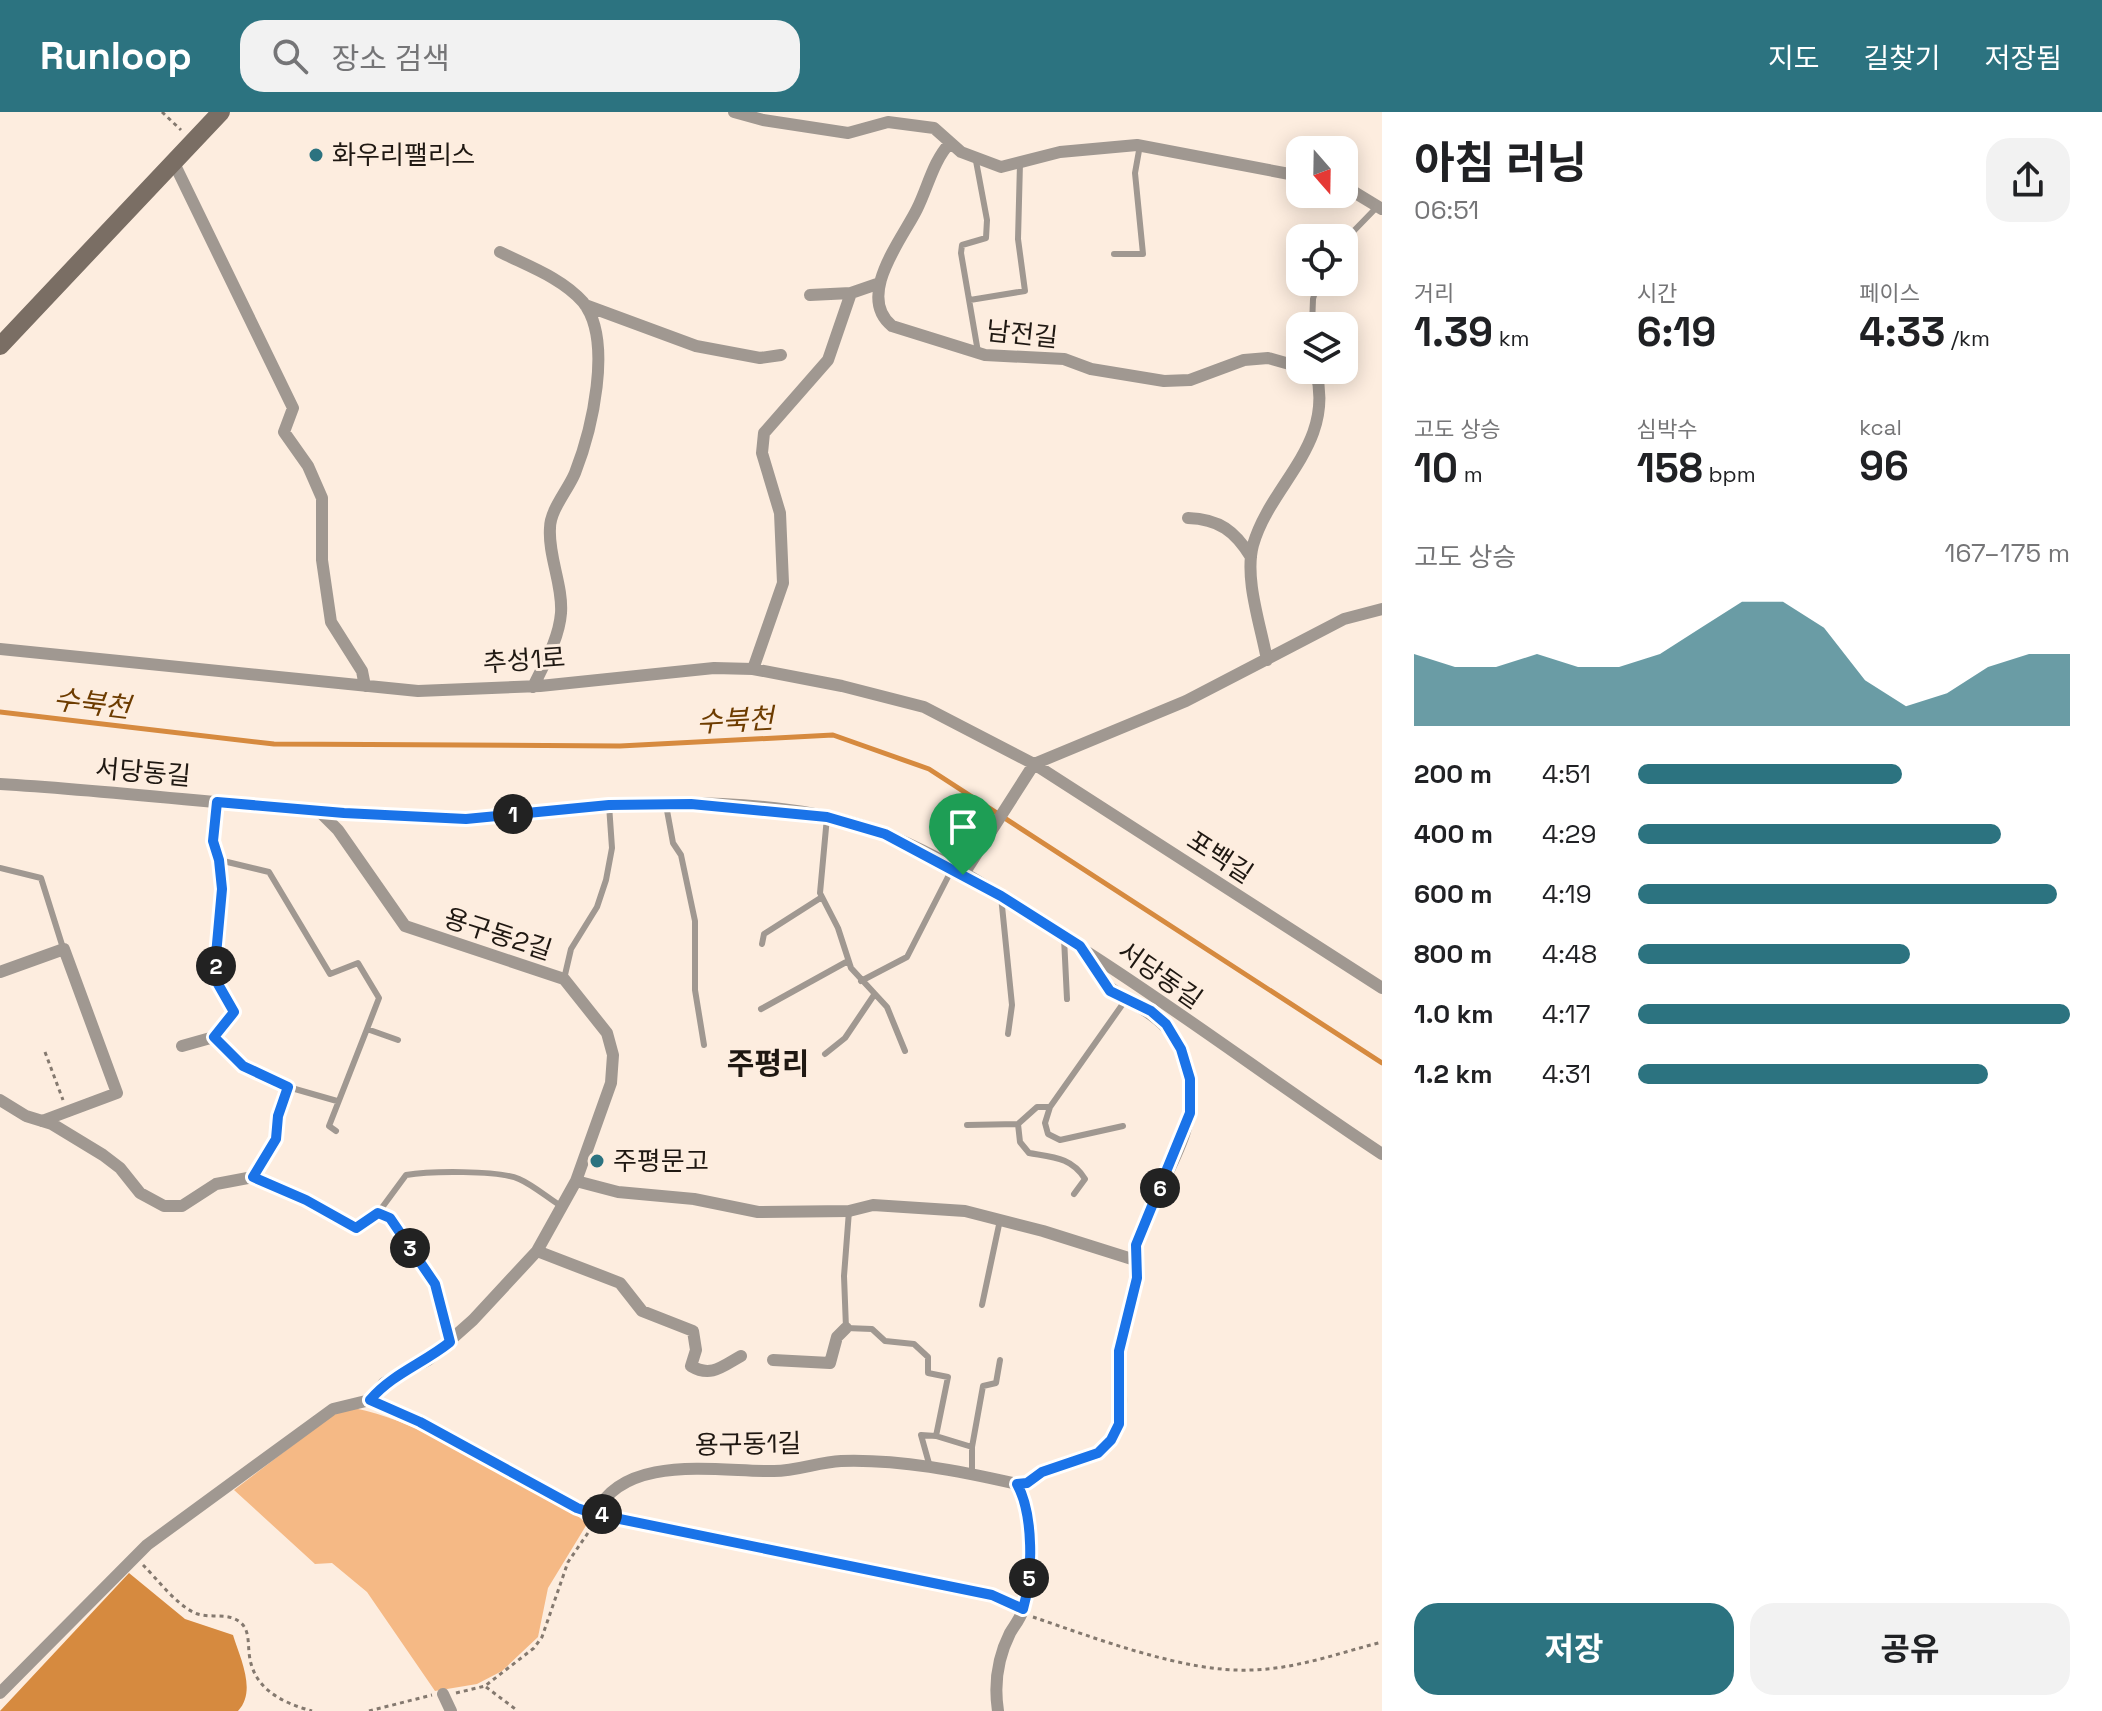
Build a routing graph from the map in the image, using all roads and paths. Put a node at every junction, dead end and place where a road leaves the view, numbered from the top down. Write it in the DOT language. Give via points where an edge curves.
graph roads {
  1 [pos="162,112"];
  2 [pos="221,112"];
  3 [pos="734,112"];
  4 [pos="765,116"];
  5 [pos="891,117"];
  6 [pos="193,140"];
  7 [pos="950,143"];
  8 [pos="1140,145"];
  9 [pos="173,161"];
  10 [pos="976,161"];
  11 [pos="1020,163"];
  12 [pos="1286,173"];
  13 [pos="1358,193"];
  14 [pos="1380,205"];
  15 [pos="1358,227"];
  16 [pos="500,252"];
  17 [pos="1114,254"];
  18 [pos="880,283"];
  19 [pos="851,293"];
  20 [pos="810,295"];
  21 [pos="970,300"];
  22 [pos="585,305"];
  23 [pos="0,346"];
  24 [pos="978,352"];
  25 [pos="781,355"];
  26 [pos="1286,363"];
  27 [pos="1317,384"];
  28 [pos="1188,518"];
  29 [pos="1251,557"];
  30 [pos="1382,609"];
  31 [pos="0,649"];
  32 [pos="1267,660"];
  33 [pos="753,669"];
  34 [pos="365,686"];
  35 [pos="533,687"];
  36 [pos="1031,769"];
  37 [pos="0,784"];
  38 [pos="217,802"];
  39 [pos="609,805"];
  40 [pos="666,805"];
  41 [pos="318,810"];
  42 [pos="827,817"];
  43 [pos="219,860"];
  44 [pos="0,868"];
  45 [pos="957,872"];
  46 [pos="1001,896"];
  47 [pos="822,897"];
  48 [pos="1064,935"];
  49 [pos="762,944"];
  50 [pos="64,949"];
  51 [pos="1087,952"];
  52 [pos="848,961"];
  53 [pos="0,972"];
  54 [pos="564,979"];
  55 [pos="861,981"];
  56 [pos="1382,988"];
  57 [pos="874,995"];
  58 [pos="1127,998"];
  59 [pos="1067,999"];
  60 [pos="761,1009"];
  61 [pos="367,1029"];
  62 [pos="1008,1034"];
  63 [pos="214,1037"];
  64 [pos="398,1040"];
  65 [pos="704,1045"];
  66 [pos="182,1046"];
  67 [pos="905,1051"];
  68 [pos="45,1052"];
  69 [pos="825,1054"];
  70 [pos="288,1087"];
  71 [pos="0,1100"];
  72 [pos="337,1101"];
  73 [pos="1050,1107"];
  74 [pos="67,1111"];
  75 [pos="41,1121"];
  76 [pos="1018,1124"];
  77 [pos="967,1125"];
  78 [pos="1123,1126"];
  79 [pos="336,1131"];
  80 [pos="1382,1154"];
  81 [pos="253,1177"];
  82 [pos="576,1181"];
  83 [pos="1074,1194"];
  84 [pos="561,1206"];
  85 [pos="849,1211"];
  86 [pos="378,1213"];
  87 [pos="1000,1220"];
  88 [pos="537,1251"];
  89 [pos="1135,1260"];
  90 [pos="982,1305"];
  91 [pos="846,1328"];
  92 [pos="450,1342"];
  93 [pos="741,1356"];
  94 [pos="773,1360"];
  95 [pos="1000,1360"];
  96 [pos="370,1400"];
  97 [pos="936,1436"];
  98 [pos="972,1447"];
  99 [pos="930,1468"];
  100 [pos="973,1475"];
  101 [pos="1017,1484"];
  102 [pos="595,1514"];
  103 [pos="134,1556"];
  104 [pos="1023,1609"];
  105 [pos="1382,1642"];
  106 [pos="485,1686"];
  107 [pos="0,1693"];
  108 [pos="443,1694"];
  109 [pos="312,1711"];
  110 [pos="369,1711"];
  111 [pos="451,1711"];
  112 [pos="518,1711"];
  113 [pos="998,1711"];
  1 -- 6 [label="path"];
  2 -- 6 [label="street"];
  3 -- 4 [label="street"];
  4 -- 5 [label="street" via="848,133"];
  5 -- 7 [label="street" via="934,128"];
  6 -- 9 [label="street"];
  7 -- 10 [label="street"];
  7 -- 18 [label="street" via="901,232"];
  8 -- 11 [label="street" via="1060,152"];
  8 -- 12 [label="street"];
  8 -- 17 [label="lane" via="1135,173 1143,254"];
  9 -- 23 [label="street"];
  9 -- 34 [label="street" via="293,408 284,432 322,498 322,560 331,622 362,671"];
  10 -- 11 [label="street" via="1001,167"];
  10 -- 21 [label="lane" via="987,220 986,238 962,245"];
  11 -- 21 [label="lane" via="1018,239 1025,291"];
  13 -- 14 [label="street"];
  14 -- 15 [label="lane"];
  16 -- 22 [label="street" via="554,279"];
  18 -- 19 [label="street"];
  18 -- 24 [label="street, 남전길" via="884,317 892,326"];
  19 -- 20 [label="street"];
  19 -- 33 [label="street" via="828,360 764,433 762,453 780,513 783,583"];
  21 -- 24 [label="lane"];
  22 -- 25 [label="street" via="696,346 760,358"];
  22 -- 35 [label="street" via="593,322 596,402 575,473 549,526 561,612"];
  24 -- 26 [label="street, 남전길" via="1064,359 1091,369 1176,382 1244,360"];
  27 -- 29 [label="street" via="1319,421 1257,535"];
  28 -- 29 [label="street" via="1220,524 1239,536"];
  29 -- 32 [label="street"];
  30 -- 32 [label="street" via="1344,619"];
  31 -- 34 [label="street, 추성1로"];
  32 -- 36 [label="street"];
  33 -- 35 [label="street, 추성1로" via="714,668"];
  33 -- 36 [label="street, 추성1로" via="924,707"];
  34 -- 35 [label="street, 추성1로" via="418,691"];
  36 -- 45 [label="street"];
  36 -- 56 [label="street, 포백길"];
  37 -- 38 [label="street, 서당동길"];
  38 -- 41 [label="street, 서당동길"];
  38 -- 43 [label="street" via="213,841"];
  39 -- 40 [label="street, 서당동길"];
  39 -- 41 [label="street, 서당동길" via="466,819"];
  39 -- 54 [label="lane" via="612,848 606,880 597,907 571,949"];
  40 -- 42 [label="street, 서당동길"];
  40 -- 65 [label="lane" via="695,921 695,990"];
  41 -- 54 [label="street, 용구동2길" via="405,926"];
  42 -- 45 [label="street, 서당동길" via="885,834"];
  42 -- 47 [label="lane"];
  43 -- 61 [label="lane" via="269,872 330,974 358,963 379,998"];
  43 -- 63 [label="street" via="222,889 214,977 234,1012"];
  44 -- 50 [label="lane" via="41,878"];
  45 -- 46 [label="street, 서당동길"];
  45 -- 55 [label="lane" via="907,957"];
  46 -- 48 [label="street, 서당동길"];
  46 -- 62 [label="lane" via="1012,1005"];
  47 -- 49 [label="lane" via="764,934"];
  47 -- 52 [label="lane"];
  48 -- 51 [label="street, 서당동길"];
  48 -- 59 [label="lane"];
  50 -- 53 [label="street"];
  50 -- 74 [label="street" via="117,1093"];
  51 -- 58 [label="street" via="1110,991"];
  51 -- 80 [label="street, 서당동길"];
  52 -- 55 [label="lane"];
  52 -- 60 [label="lane"];
  54 -- 82 [label="street, 용구동2길" via="607,1033 613,1055 611,1083"];
  55 -- 57 [label="lane"];
  57 -- 67 [label="lane" via="887,1007"];
  57 -- 69 [label="lane" via="845,1038"];
  58 -- 73 [label="lane"];
  58 -- 89 [label="street" via="1166,1024 1181,1049 1190,1090 1190,1113 1142,1228"];
  61 -- 64 [label="lane"];
  61 -- 72 [label="lane"];
  63 -- 66 [label="street"];
  63 -- 70 [label="lane" via="243,1066"];
  68 -- 74 [label="path"];
  70 -- 72 [label="lane"];
  70 -- 81 [label="street" via="276,1139"];
  71 -- 75 [label="street"];
  72 -- 79 [label="lane" via="329,1126"];
  73 -- 76 [label="lane" via="1037,1107"];
  73 -- 78 [label="lane" via="1048,1134 1060,1140"];
  74 -- 75 [label="street"];
  75 -- 81 [label="street" via="103,1155 140,1193 164,1206 182,1206 216,1184"];
  76 -- 77 [label="lane"];
  76 -- 83 [label="lane" via="1020,1142 1029,1153 1078,1167 1085,1179"];
  81 -- 86 [label="lane" via="356,1228"];
  82 -- 84 [label="street, 용구동2길"];
  82 -- 85 [label="street" via="758,1212"];
  84 -- 86 [label="lane" via="518,1178 418,1173 406,1175"];
  84 -- 88 [label="street, 용구동2길"];
  85 -- 87 [label="street" via="873,1205 965,1211"];
  85 -- 91 [label="lane"];
  86 -- 92 [label="lane" via="390,1218 435,1284"];
  87 -- 89 [label="street"];
  87 -- 90 [label="lane"];
  88 -- 92 [label="street, 용구동2길"];
  88 -- 93 [label="street" via="620,1283 642,1311 693,1331 696,1350 691,1366 702,1372 711,1373"];
  89 -- 101 [label="street" via="1137,1278 1119,1351 1119,1424 1111,1440 1077,1463"];
  91 -- 94 [label="street" via="837,1337 830,1363"];
  91 -- 97 [label="lane" via="872,1329 885,1341 914,1344 928,1357 928,1373 948,1377"];
  92 -- 96 [label="street, 용구동2길" via="384,1383"];
  95 -- 98 [label="lane" via="996,1383 983,1386"];
  96 -- 102 [label="street"];
  96 -- 103 [label="street" via="333,1409"];
  97 -- 98 [label="lane"];
  97 -- 99 [label="lane" via="921,1435"];
  98 -- 100 [label="lane"];
  99 -- 100 [label="street, 용구동1길"];
  99 -- 102 [label="street, 용구동1길" via="839,1461 777,1471 682,1468 629,1479 601,1501"];
  100 -- 101 [label="street, 용구동1길"];
  101 -- 104 [label="street" via="1030,1547"];
  102 -- 104 [label="path" via="992,1595"];
  102 -- 106 [label="path" via="591,1530 568,1562 542,1637 524,1659"];
  103 -- 107 [label="street"];
  103 -- 109 [label="path" via="188,1610 242,1623 260,1684 268,1693"];
  104 -- 105 [label="path" via="1091,1636 1225,1669 1297,1665"];
  104 -- 113 [label="street" via="1000,1661 995,1685"];
  106 -- 108 [label="path"];
  106 -- 112 [label="path"];
  108 -- 110 [label="path"];
  108 -- 111 [label="street"];
}
